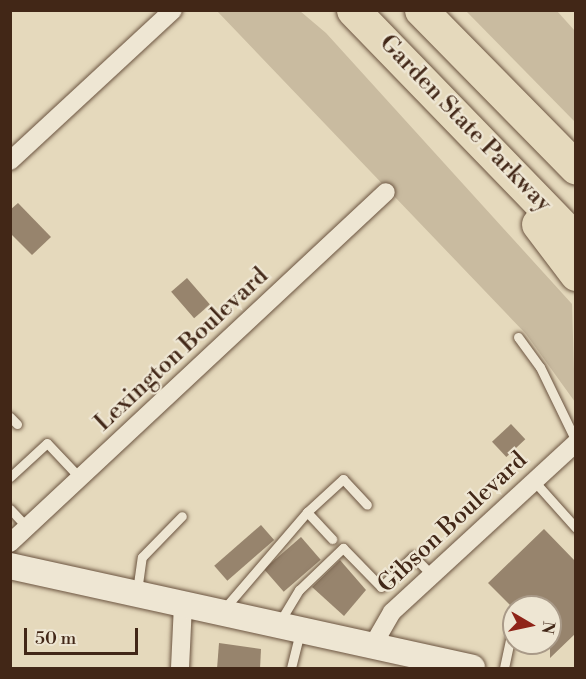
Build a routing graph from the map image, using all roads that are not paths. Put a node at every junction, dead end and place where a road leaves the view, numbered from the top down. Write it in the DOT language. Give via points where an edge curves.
graph roads {
  1 [pos="173,10"];
  2 [pos="353,10"];
  3 [pos="421,10"];
  4 [pos="447,36"];
  5 [pos="419,75"];
  6 [pos="576,157"];
  7 [pos="10,161"];
  8 [pos="576,168"];
  9 [pos="386,192"];
  10 [pos="576,240"];
  11 [pos="576,274"];
  12 [pos="518,337"];
  13 [pos="576,442"];
  14 [pos="10,477"];
  15 [pos="80,478"];
  16 [pos="534,481"];
  17 [pos="367,505"];
  18 [pos="10,509"];
  19 [pos="307,512"];
  20 [pos="182,516"];
  21 [pos="27,527"];
  22 [pos="576,528"];
  23 [pos="332,539"];
  24 [pos="10,543"];
  25 [pos="10,566"];
  26 [pos="432,575"];
  27 [pos="137,594"];
  28 [pos="183,604"];
  29 [pos="222,612"];
  30 [pos="289,627"];
  31 [pos="373,645"];
  32 [pos="428,663"];
  33 [pos="180,669"];
  34 [pos="291,669"];
  35 [pos="472,669"];
  1 -- 7 [label="street"];
  2 -- 5 [label="highway, Garden State Parkway"];
  3 -- 4 [label="highway, Garden State Parkway"];
  4 -- 6 [label="highway"];
  4 -- 8 [label="highway, Garden State Parkway"];
  5 -- 10 [label="highway, Garden State Parkway"];
  5 -- 11 [label="highway"];
  9 -- 15 [label="street, Lexington Boulevard"];
  12 -- 13 [label="lane" via="540,367"];
  13 -- 16 [label="street, Gibson Boulevard"];
  14 -- 15 [label="lane" via="47,443"];
  15 -- 21 [label="street, Lexington Boulevard"];
  16 -- 22 [label="lane"];
  16 -- 26 [label="street, Gibson Boulevard"];
  17 -- 19 [label="lane" via="343,480"];
  18 -- 21 [label="lane"];
  19 -- 23 [label="lane"];
  19 -- 29 [label="lane"];
  20 -- 27 [label="lane" via="142,557"];
  21 -- 24 [label="street, Lexington Boulevard"];
  25 -- 27 [label="main road"];
  26 -- 30 [label="lane" via="413,556 381,587 343,548 299,590"];
  26 -- 31 [label="street, Gibson Boulevard" via="388,617"];
  27 -- 28 [label="main road"];
  28 -- 29 [label="main road"];
  28 -- 33 [label="street"];
  29 -- 30 [label="main road"];
  30 -- 31 [label="main road"];
  30 -- 34 [label="lane"];
  31 -- 32 [label="main road"];
  32 -- 35 [label="main road"];
}
